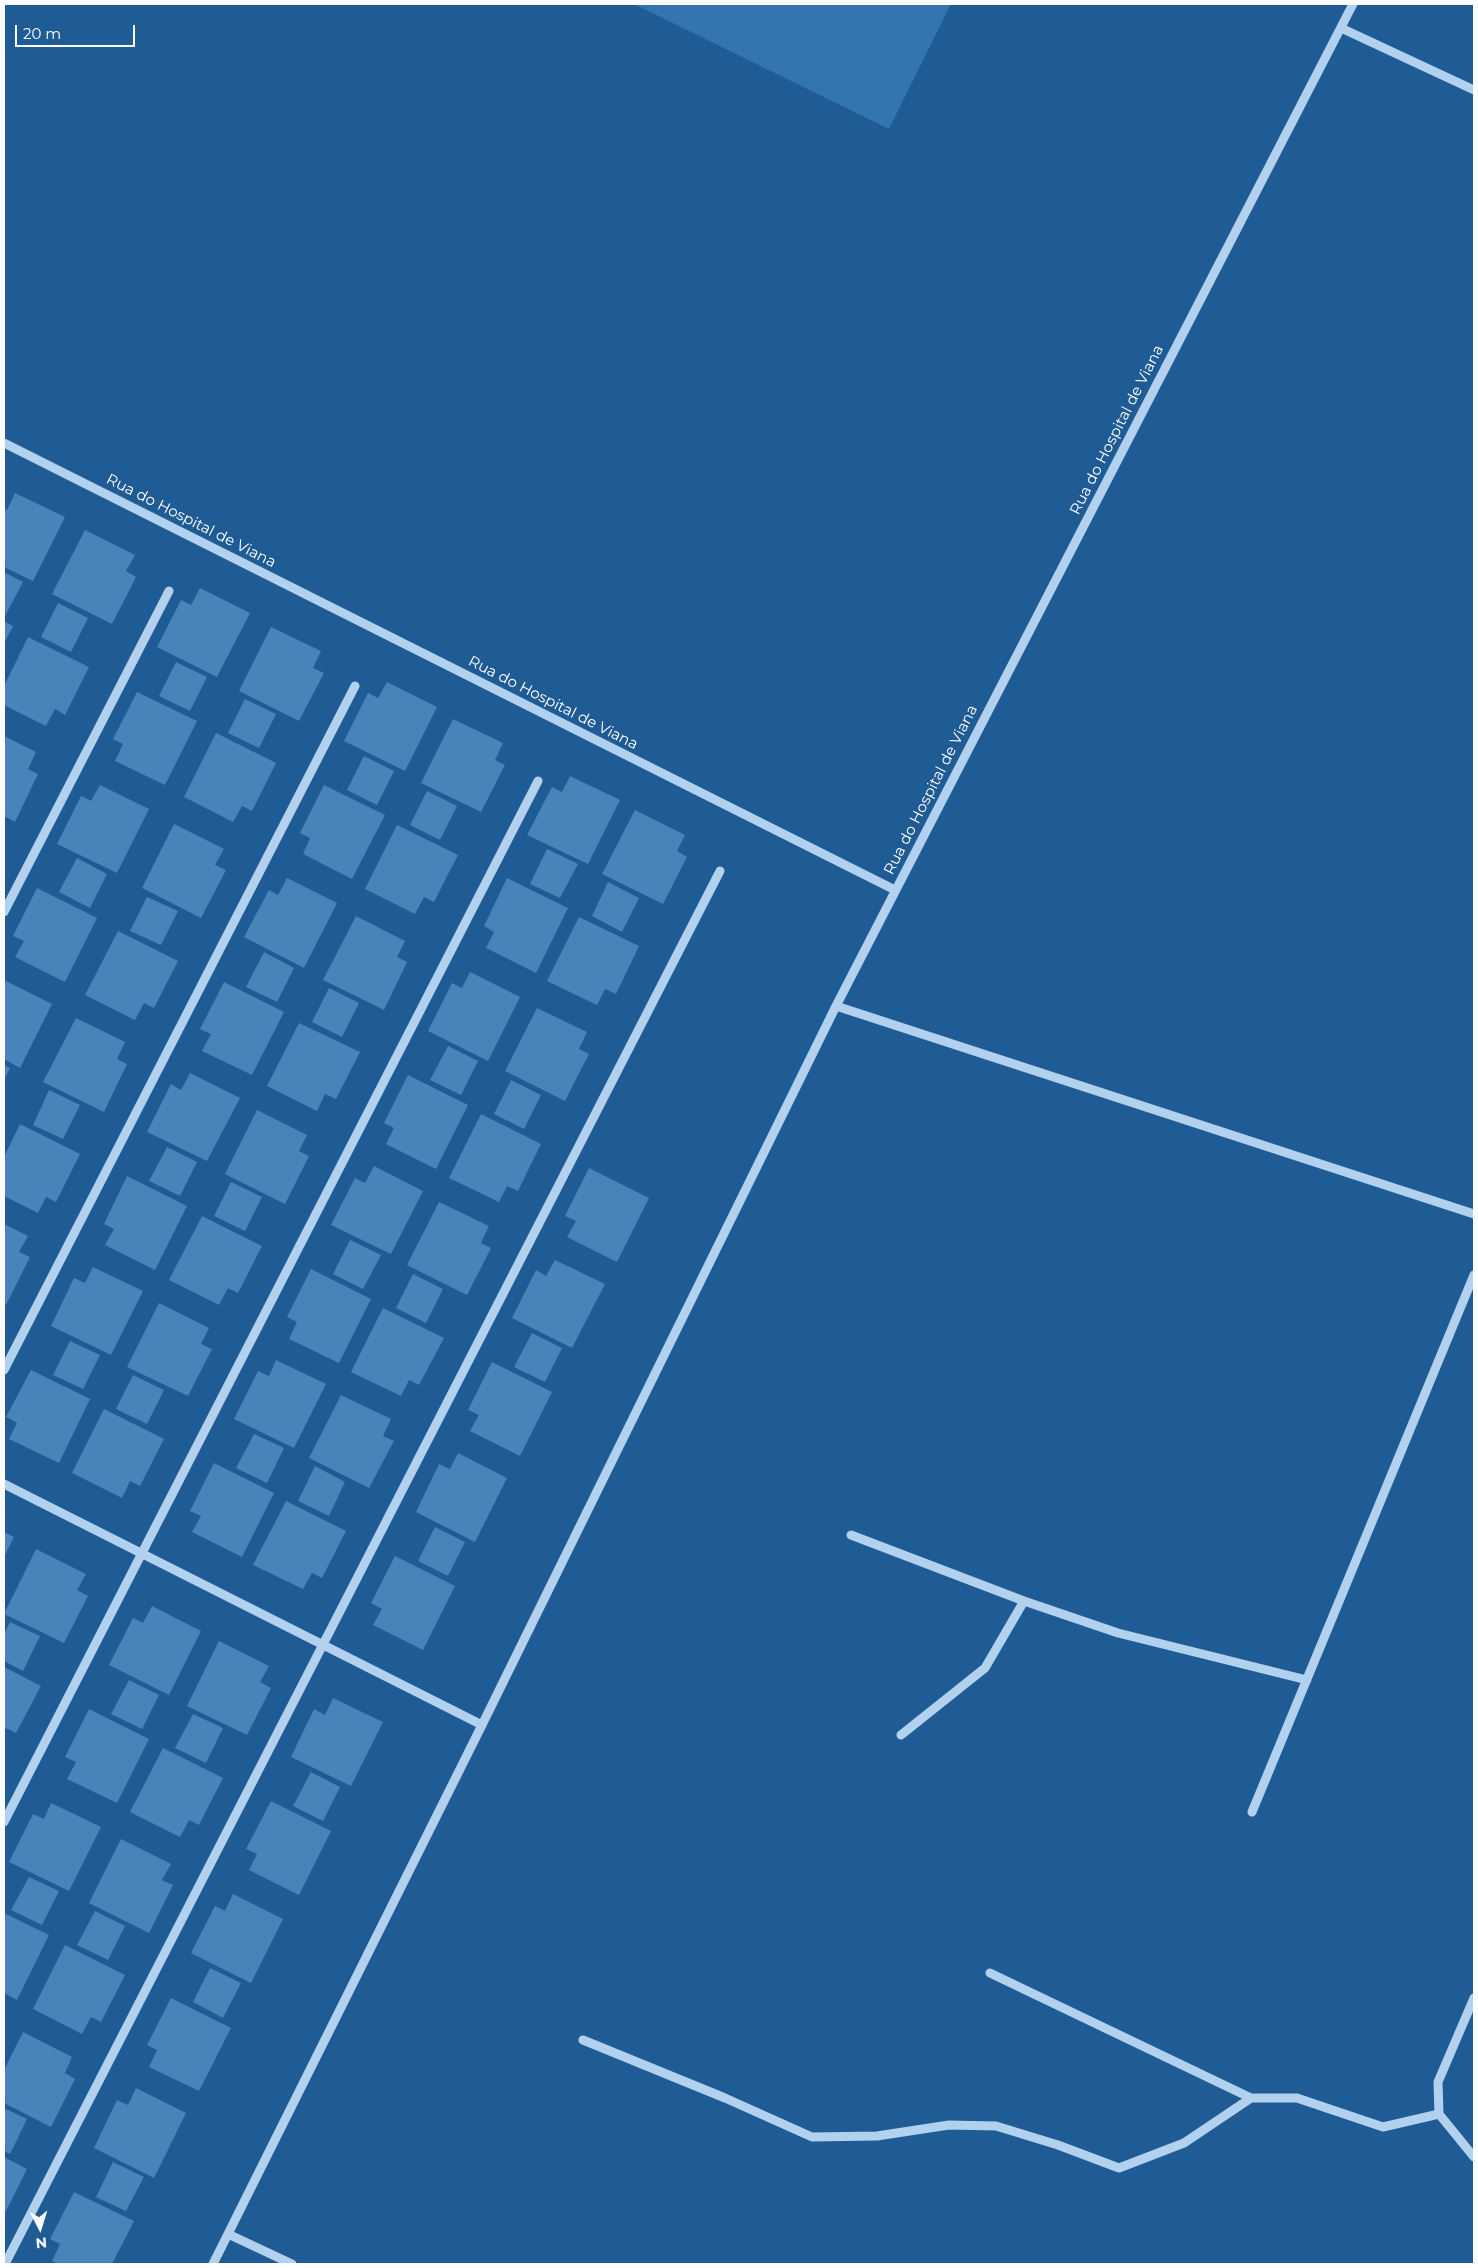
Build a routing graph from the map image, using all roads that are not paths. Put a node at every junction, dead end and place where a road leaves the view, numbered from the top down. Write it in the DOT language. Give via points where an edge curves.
graph roads {
  1 [pos="1352,4"];
  2 [pos="1341,28"];
  3 [pos="1474,90"];
  4 [pos="4,443"];
  5 [pos="169,591"];
  6 [pos="355,686"];
  7 [pos="538,781"];
  8 [pos="720,871"];
  9 [pos="895,890"];
  10 [pos="4,912"];
  11 [pos="836,1006"];
  12 [pos="1474,1214"];
  13 [pos="1474,1275"];
  14 [pos="4,1370"];
  15 [pos="4,1484"];
  16 [pos="851,1535"];
  17 [pos="142,1554"];
  18 [pos="1024,1601"];
  19 [pos="323,1644"];
  20 [pos="1306,1680"];
  21 [pos="482,1725"];
  22 [pos="901,1735"];
  23 [pos="1252,1812"];
  24 [pos="4,1822"];
  25 [pos="990,1973"];
  26 [pos="1474,1998"];
  27 [pos="582,2040"];
  28 [pos="1251,2098"];
  29 [pos="1439,2114"];
  30 [pos="1474,2157"];
  31 [pos="228,2234"];
  32 [pos="5,2264"];
  33 [pos="213,2264"];
  34 [pos="292,2264"];
  1 -- 2 [label="street, Rua do Hospital de Viana"];
  2 -- 3 [label="street"];
  2 -- 9 [label="street, Rua do Hospital de Viana"];
  4 -- 9 [label="street, Rua do Hospital de Viana"];
  5 -- 10 [label="street"];
  6 -- 14 [label="street"];
  7 -- 17 [label="street"];
  8 -- 19 [label="street"];
  9 -- 11 [label="street"];
  11 -- 12 [label="street"];
  11 -- 21 [label="street"];
  13 -- 20 [label="street"];
  15 -- 17 [label="street"];
  16 -- 18 [label="street"];
  17 -- 19 [label="street"];
  17 -- 24 [label="street"];
  18 -- 20 [label="street" via="1118,1633"];
  18 -- 22 [label="street" via="985,1668"];
  19 -- 21 [label="street"];
  19 -- 32 [label="street"];
  20 -- 23 [label="street"];
  21 -- 31 [label="street"];
  25 -- 28 [label="street"];
  26 -- 29 [label="street" via="1438,2082"];
  27 -- 28 [label="street" via="812,2137 877,2136 949,2125 996,2126 1119,2168 1184,2143"];
  28 -- 29 [label="street" via="1297,2098 1384,2127"];
  29 -- 30 [label="street"];
  31 -- 33 [label="street"];
  31 -- 34 [label="street"];
}
